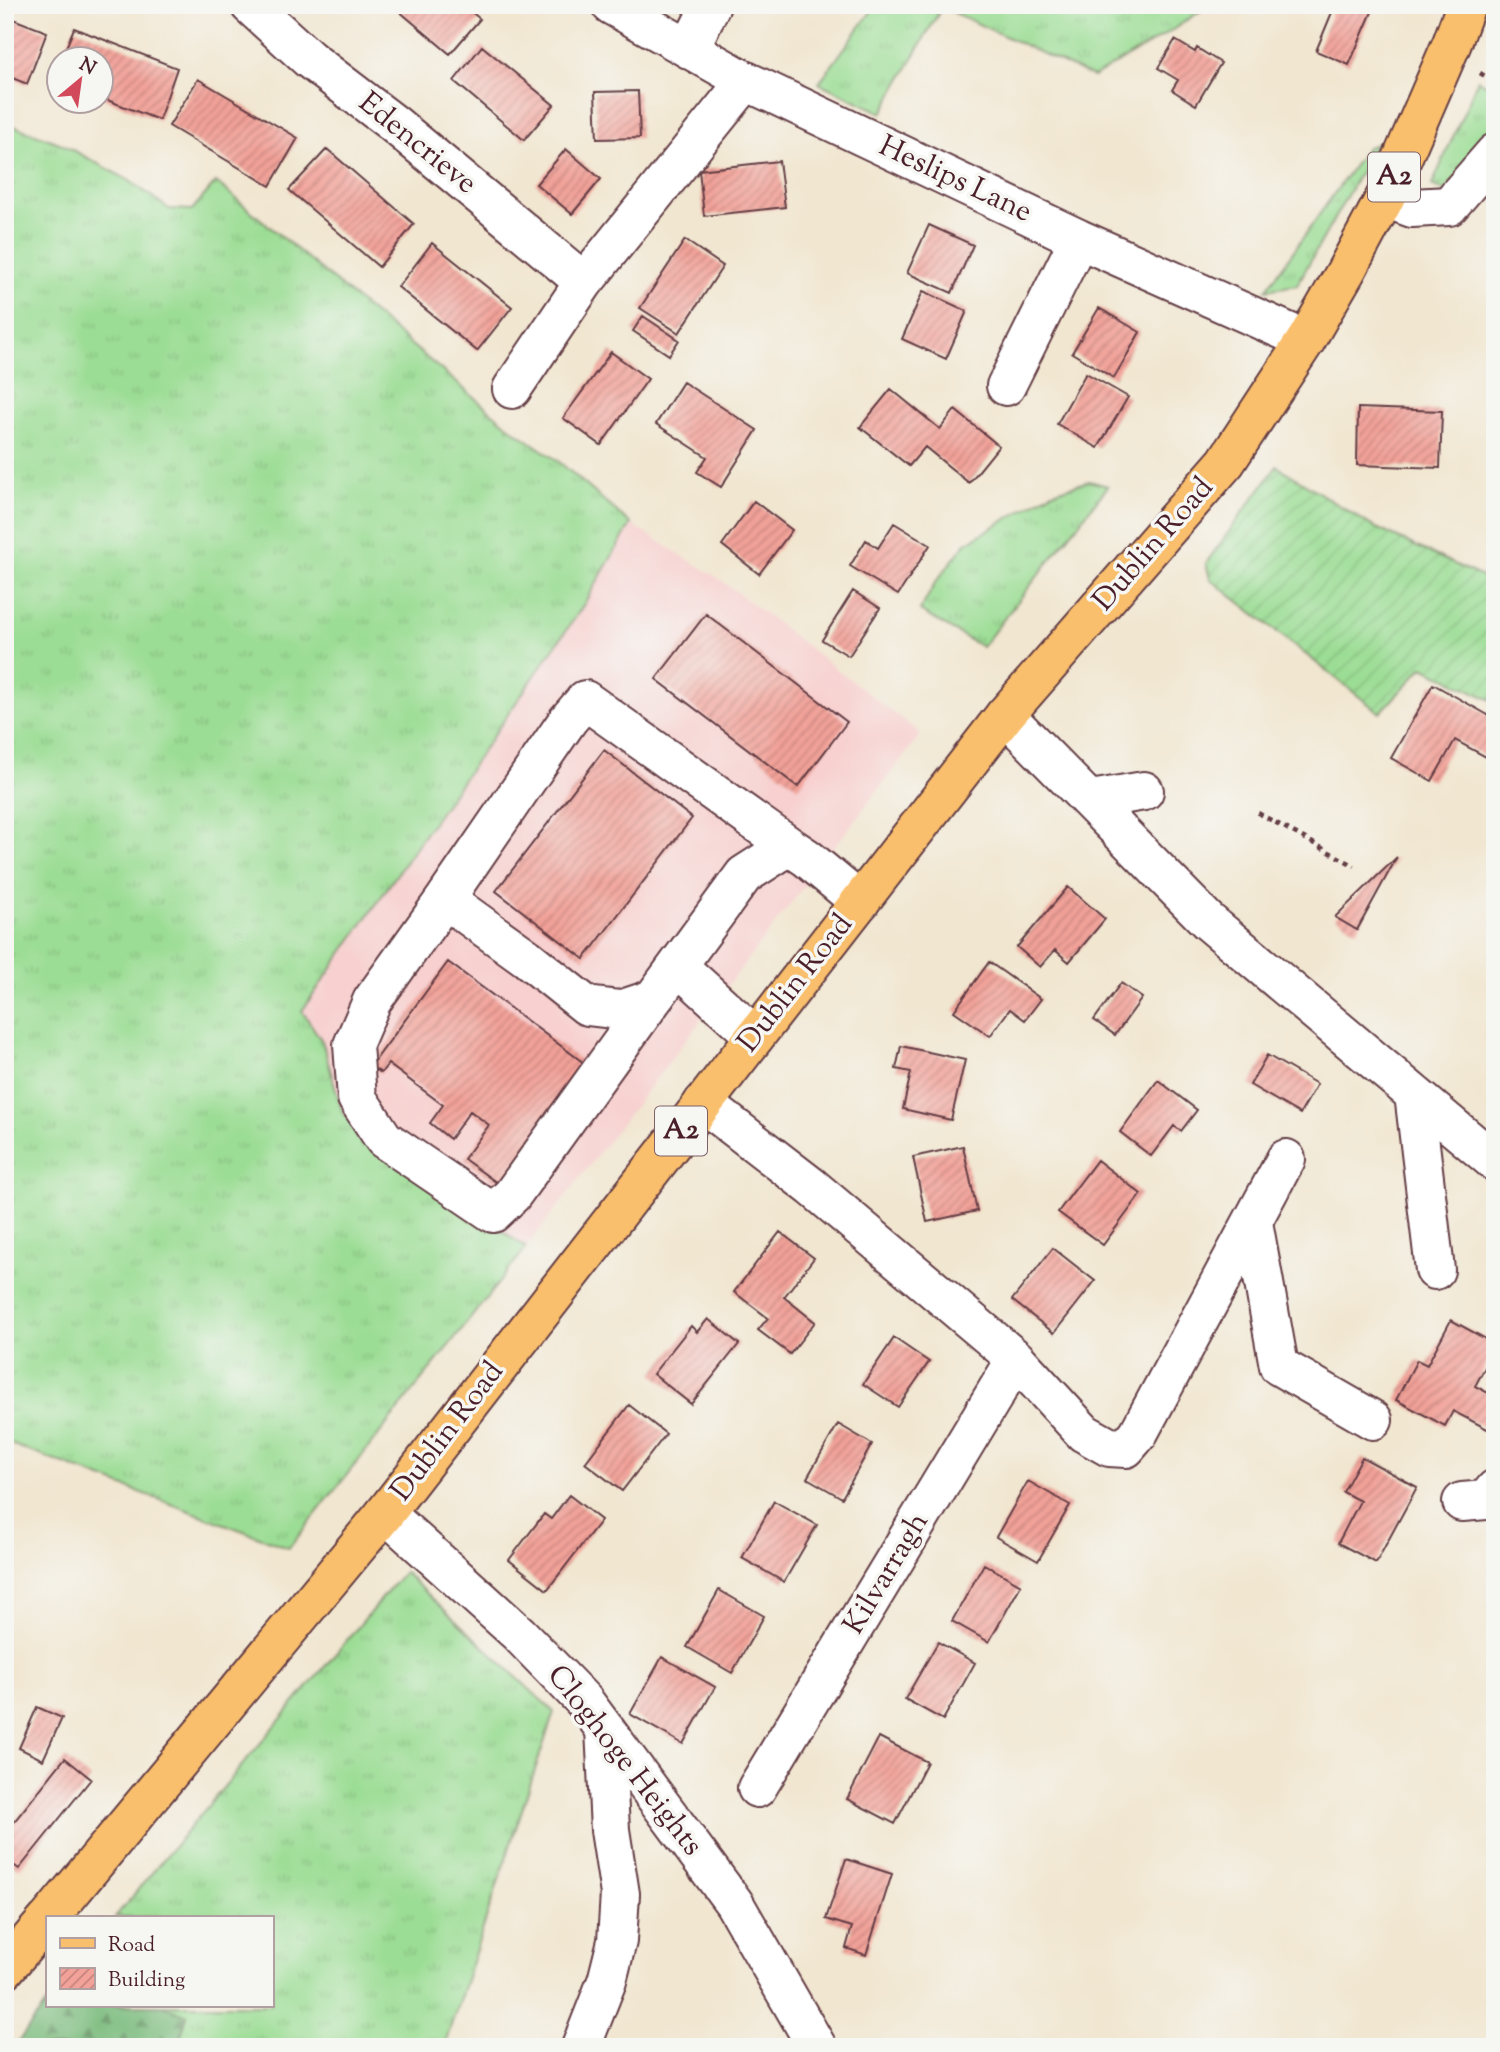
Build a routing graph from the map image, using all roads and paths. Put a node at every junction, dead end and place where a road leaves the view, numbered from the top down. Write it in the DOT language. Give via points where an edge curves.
graph roads {
  1 [pos="250,5"];
  2 [pos="611,5"];
  3 [pos="711,5"];
  4 [pos="1466,5"];
  5 [pos="689,48"];
  6 [pos="1474,69"];
  7 [pos="746,81"];
  8 [pos="1495,82"];
  9 [pos="1495,153"];
  10 [pos="1385,198"];
  11 [pos="1079,239"];
  12 [pos="584,282"];
  13 [pos="1306,340"];
  14 [pos="1006,386"];
  15 [pos="512,389"];
  16 [pos="1005,715"];
  17 [pos="1144,791"];
  18 [pos="1091,800"];
  19 [pos="1258,813"];
  20 [pos="789,846"];
  21 [pos="1354,866"];
  22 [pos="445,899"];
  23 [pos="860,902"];
  24 [pos="678,967"];
  25 [pos="653,999"];
  26 [pos="755,1037"];
  27 [pos="1414,1094"];
  28 [pos="703,1103"];
  29 [pos="1286,1159"];
  30 [pos="1495,1162"];
  31 [pos="1253,1222"];
  32 [pos="1435,1270"];
  33 [pos="1016,1359"];
  34 [pos="1373,1420"];
  35 [pos="385,1513"];
  36 [pos="605,1729"];
  37 [pos="757,1788"];
  38 [pos="50,1916"];
  39 [pos="46,1921"];
  40 [pos="5,1969"];
  41 [pos="823,2044"];
  42 [pos="581,2047"];
  1 -- 12 [label="street, Edencrieve" via="309,59"];
  2 -- 5 [label="street, Heslips Lane"];
  3 -- 5 [label="street"];
  4 -- 10 [label="main road, Dublin Road / A2"];
  5 -- 7 [label="street, Heslips Lane"];
  6 -- 8 [label="path"];
  7 -- 11 [label="street, Heslips Lane"];
  7 -- 12 [label="street"];
  9 -- 10 [label="street" via="1450,206 1412,208"];
  10 -- 13 [label="main road, Dublin Road / A2"];
  11 -- 13 [label="street, Heslips Lane"];
  11 -- 14 [label="street"];
  12 -- 15 [label="street"];
  13 -- 16 [label="main road, Dublin Road / A2" via="1226,462"];
  16 -- 18 [label="street"];
  16 -- 23 [label="main road, Dublin Road / A2"];
  17 -- 18 [label="street"];
  18 -- 27 [label="street" via="1208,921"];
  19 -- 21 [label="path"];
  20 -- 22 [label="street" via="585,700"];
  20 -- 23 [label="street"];
  20 -- 24 [label="street" via="744,875"];
  22 -- 25 [label="street" via="587,1006 620,1010"];
  22 -- 25 [label="street" via="372,1001 353,1045 357,1098 384,1139 493,1213 512,1195"];
  23 -- 26 [label="main road, Dublin Road / A2"];
  24 -- 25 [label="street"];
  24 -- 26 [label="street"];
  26 -- 28 [label="main road, Dublin Road / A2"];
  27 -- 30 [label="street"];
  27 -- 32 [label="street"];
  28 -- 33 [label="street" via="812,1187"];
  28 -- 35 [label="main road, Dublin Road / A2"];
  29 -- 31 [label="street"];
  31 -- 33 [label="street" via="1170,1378 1126,1448 1109,1447 1084,1433"];
  31 -- 34 [label="street" via="1279,1366"];
  33 -- 37 [label="street, Kilvarragh"];
  35 -- 36 [label="street, Cloghoge Heights" via="519,1634"];
  35 -- 38 [label="main road, Dublin Road / A2"];
  36 -- 41 [label="street, Cloghoge Heights" via="734,1903"];
  36 -- 42 [label="street" via="610,1830 620,1894 617,1941"];
  39 -- 40 [label="main road, Dublin Road / A2"];
}
